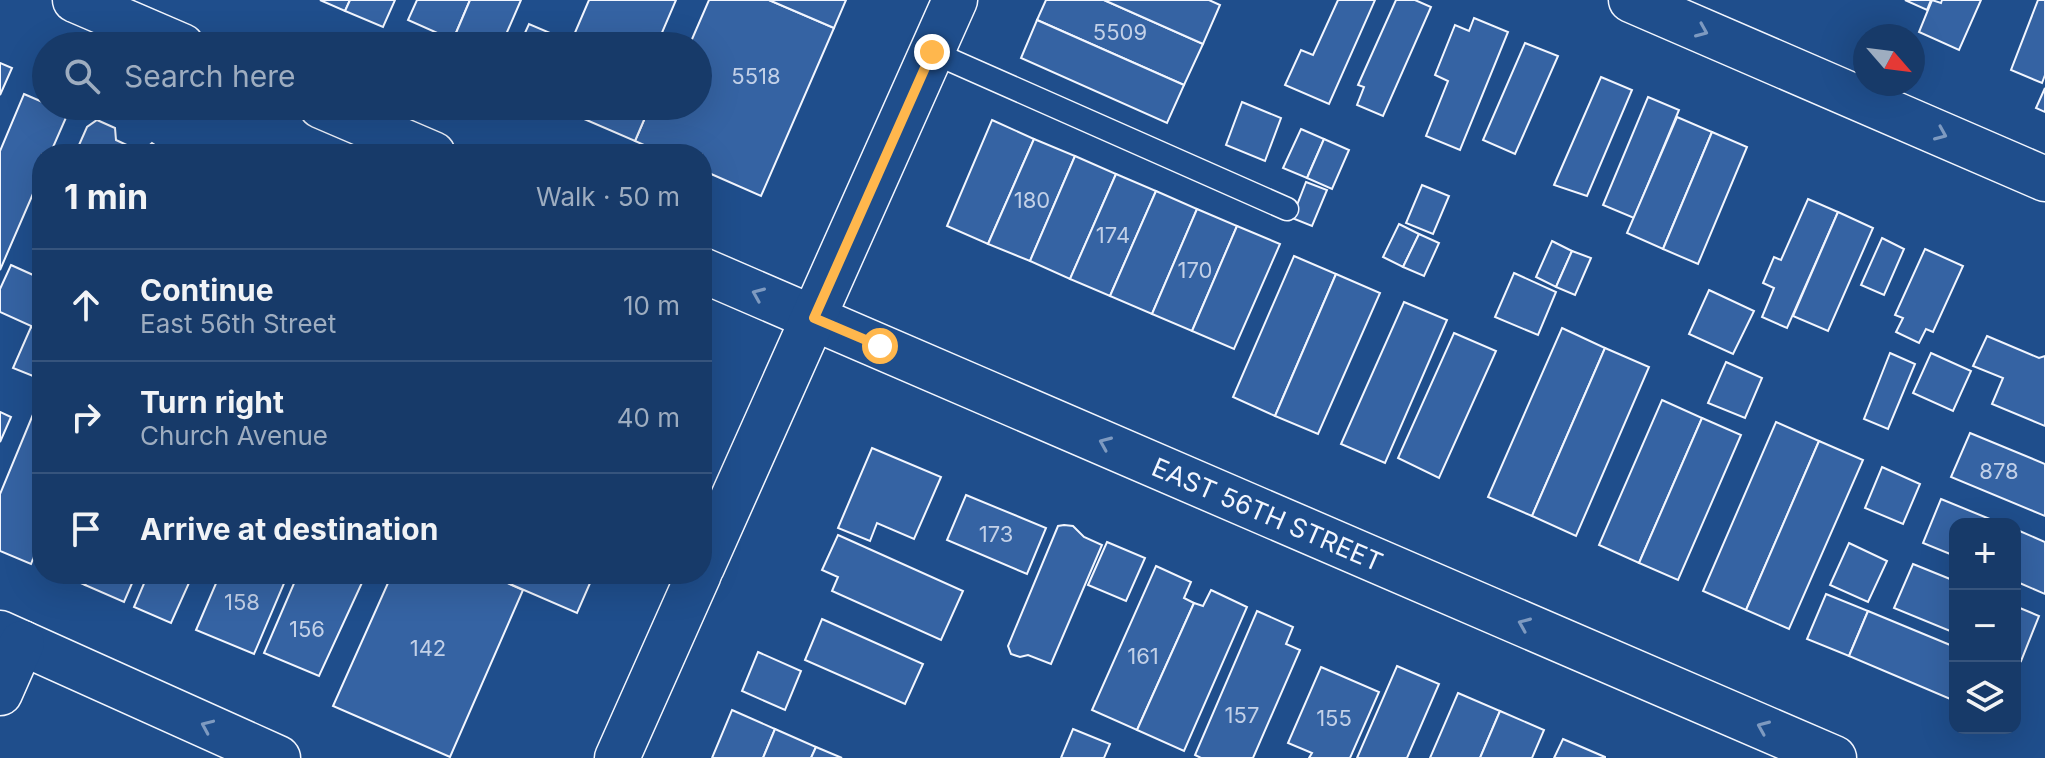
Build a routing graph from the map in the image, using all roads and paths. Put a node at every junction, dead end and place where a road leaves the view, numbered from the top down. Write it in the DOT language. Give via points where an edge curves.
graph roads {
  1 [pos="75,0"];
  2 [pos="955,0"];
  3 [pos="1631,0"];
  4 [pos="149,32"];
  5 [pos="932,52"];
  6 [pos="354,120"];
  7 [pos="410,144"];
  8 [pos="2045,179"];
  9 [pos="1287,209"];
  10 [pos="712,274"];
  11 [pos="814,318"];
  12 [pos="712,545"];
  13 [pos="695,584"];
  14 [pos="11,638"];
  15 [pos="0,693"];
  16 [pos="278,758"];
  17 [pos="617,758"];
  18 [pos="1834,758"];
  1 -- 4 [label="street"];
  2 -- 5 [label="street"];
  3 -- 8 [label="street, one-way"];
  5 -- 9 [label="lane"];
  5 -- 11 [label="street"];
  6 -- 7 [label="street"];
  11 -- 10 [label="street, EAST 56TH STREET, one-way"];
  11 -- 12 [label="street"];
  18 -- 11 [label="street, EAST 56TH STREET, one-way"];
  13 -- 17 [label="street"];
  14 -- 15 [label="street"];
  16 -- 14 [label="street, one-way"];
}
